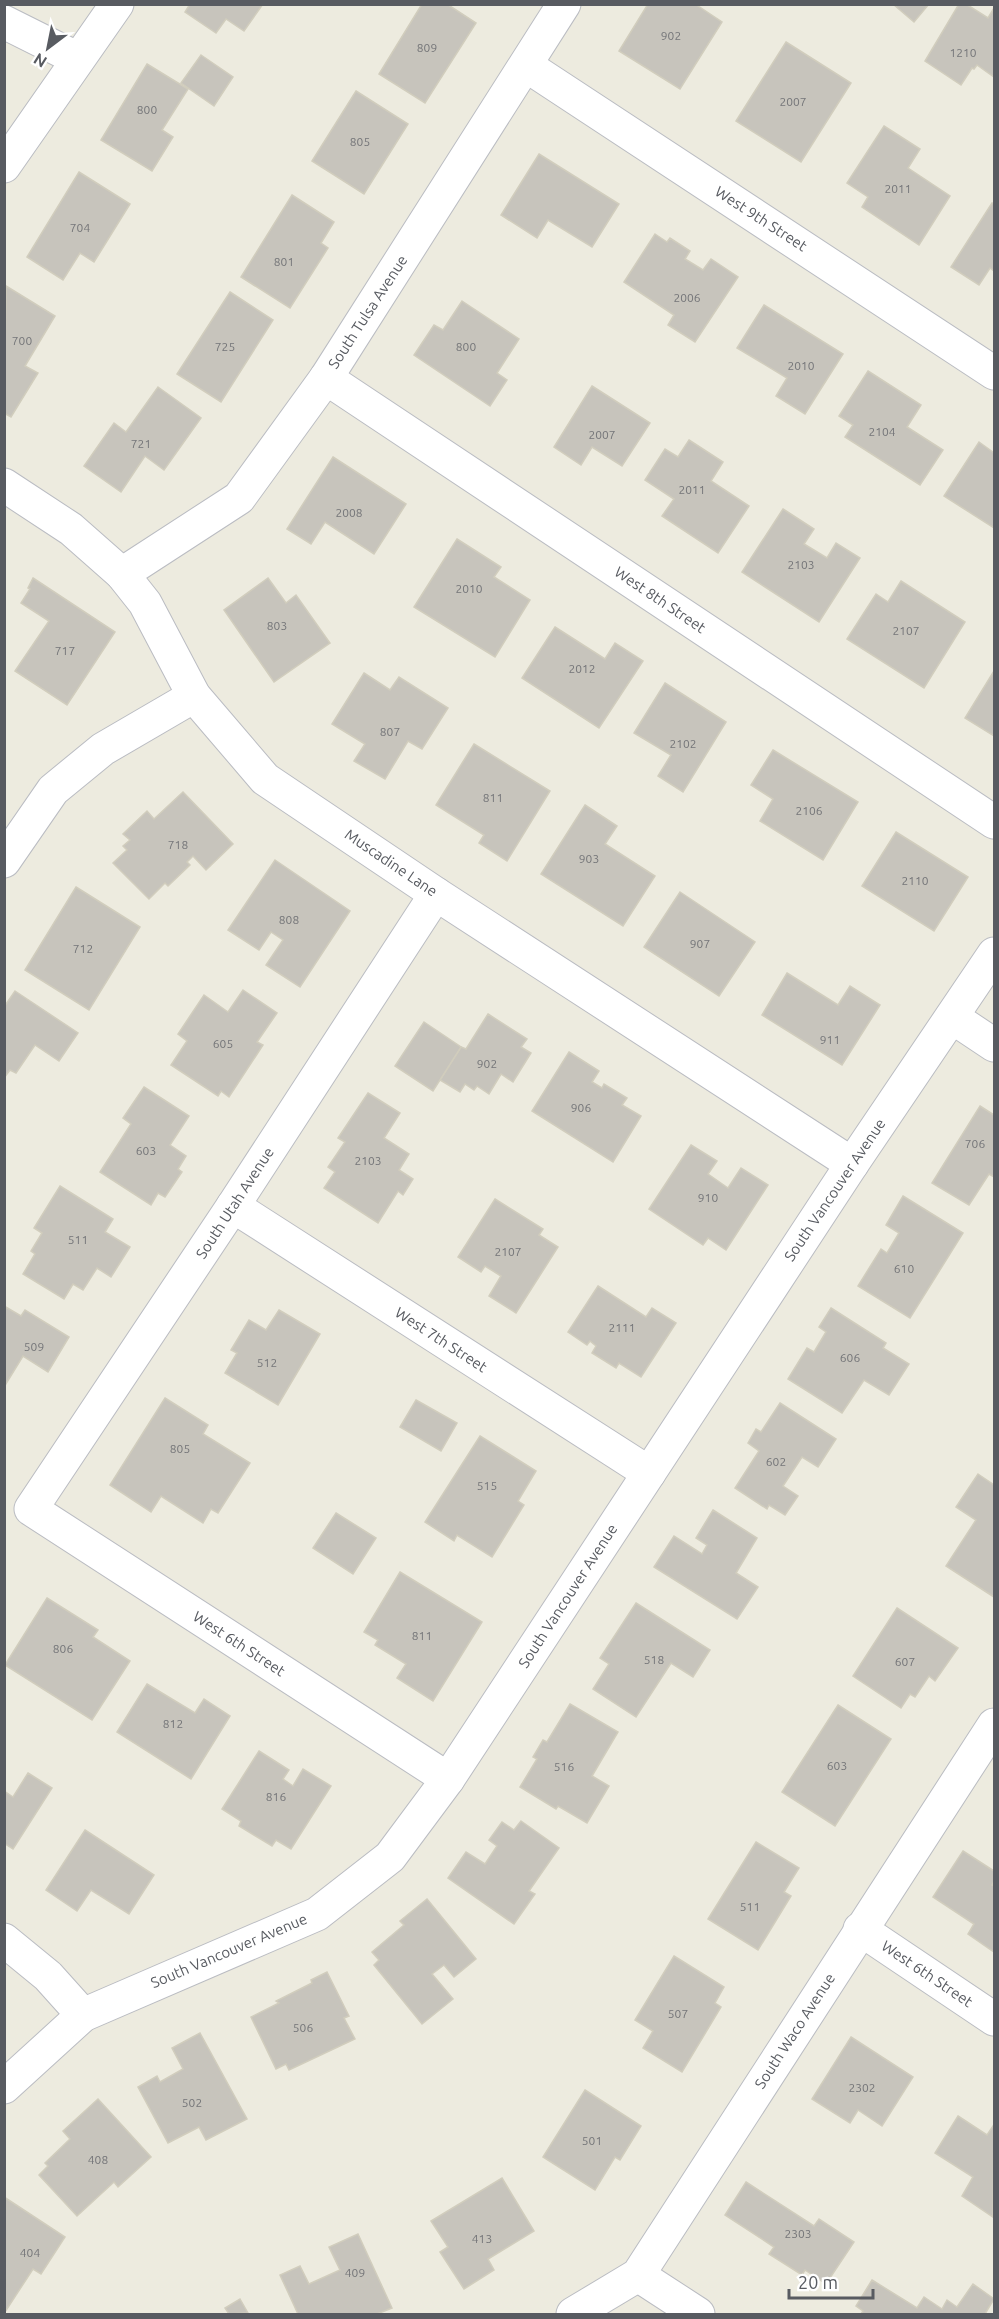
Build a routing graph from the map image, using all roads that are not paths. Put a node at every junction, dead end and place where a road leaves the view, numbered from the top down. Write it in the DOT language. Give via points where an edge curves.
graph roads {
  1 [pos="117,4"];
  2 [pos="564,4"];
  3 [pos="4,22"];
  4 [pos="78,59"];
  5 [pos="527,66"];
  6 [pos="4,166"];
  7 [pos="994,373"];
  8 [pos="326,378"];
  9 [pos="4,485"];
  10 [pos="122,574"];
  11 [pos="194,696"];
  12 [pos="994,822"];
  13 [pos="4,861"];
  14 [pos="436,894"];
  15 [pos="994,954"];
  16 [pos="952,1017"];
  17 [pos="994,1046"];
  18 [pos="852,1164"];
  19 [pos="233,1206"];
  20 [pos="649,1473"];
  21 [pos="31,1509"];
  22 [pos="994,1725"];
  23 [pos="448,1779"];
  24 [pos="860,1929"];
  25 [pos="4,1940"];
  26 [pos="83,2015"];
  27 [pos="994,2019"];
  28 [pos="4,2087"];
  29 [pos="638,2275"];
  30 [pos="573,2314"];
  31 [pos="698,2314"];
  1 -- 4 [label="street"];
  2 -- 5 [label="street, South Tulsa Avenue"];
  3 -- 4 [label="street"];
  4 -- 6 [label="street"];
  5 -- 7 [label="street, West 9th Street"];
  5 -- 8 [label="street, South Tulsa Avenue"];
  8 -- 10 [label="street, South Tulsa Avenue" via="239,498"];
  8 -- 12 [label="street, West 8th Street"];
  9 -- 10 [label="street, Muscadine Lane" via="71,529"];
  10 -- 11 [label="street, Muscadine Lane" via="145,603"];
  11 -- 13 [label="street" via="103,749 53,790"];
  11 -- 14 [label="street, Muscadine Lane" via="265,779"];
  14 -- 18 [label="street, Muscadine Lane"];
  14 -- 19 [label="street, South Utah Avenue"];
  15 -- 16 [label="street, South Vancouver Avenue"];
  16 -- 17 [label="street"];
  16 -- 18 [label="street, South Vancouver Avenue"];
  18 -- 20 [label="street, South Vancouver Avenue"];
  19 -- 20 [label="street, West 7th Street"];
  19 -- 21 [label="street, South Utah Avenue"];
  20 -- 23 [label="street, South Vancouver Avenue"];
  21 -- 23 [label="street, West 6th Street"];
  22 -- 24 [label="street, South Waco Avenue"];
  23 -- 26 [label="street, South Vancouver Avenue" via="390,1857 316,1914"];
  24 -- 27 [label="street, West 6th Street"];
  24 -- 29 [label="street, South Waco Avenue"];
  25 -- 26 [label="street" via="48,1976"];
  26 -- 28 [label="street, South Vancouver Avenue"];
  29 -- 30 [label="street, South Waco Avenue"];
  29 -- 31 [label="street"];
}
